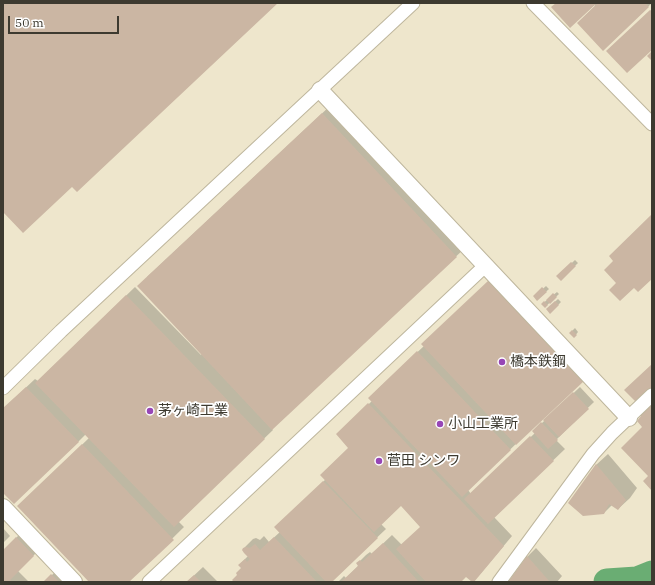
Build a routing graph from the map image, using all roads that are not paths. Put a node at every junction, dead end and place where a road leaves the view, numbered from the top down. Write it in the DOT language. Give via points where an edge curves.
graph roads {
  1 [pos="413,3"];
  2 [pos="533,3"];
  3 [pos="320,90"];
  4 [pos="651,123"];
  5 [pos="486,266"];
  6 [pos="3,388"];
  7 [pos="652,395"];
  8 [pos="629,418"];
  9 [pos="3,507"];
  10 [pos="74,582"];
  11 [pos="149,582"];
  12 [pos="499,582"];
  1 -- 3 [label="street"];
  2 -- 4 [label="street"];
  3 -- 5 [label="street"];
  3 -- 6 [label="street"];
  5 -- 8 [label="street"];
  5 -- 11 [label="street"];
  7 -- 8 [label="street"];
  8 -- 12 [label="street" via="593,454"];
  9 -- 10 [label="street"];
}
